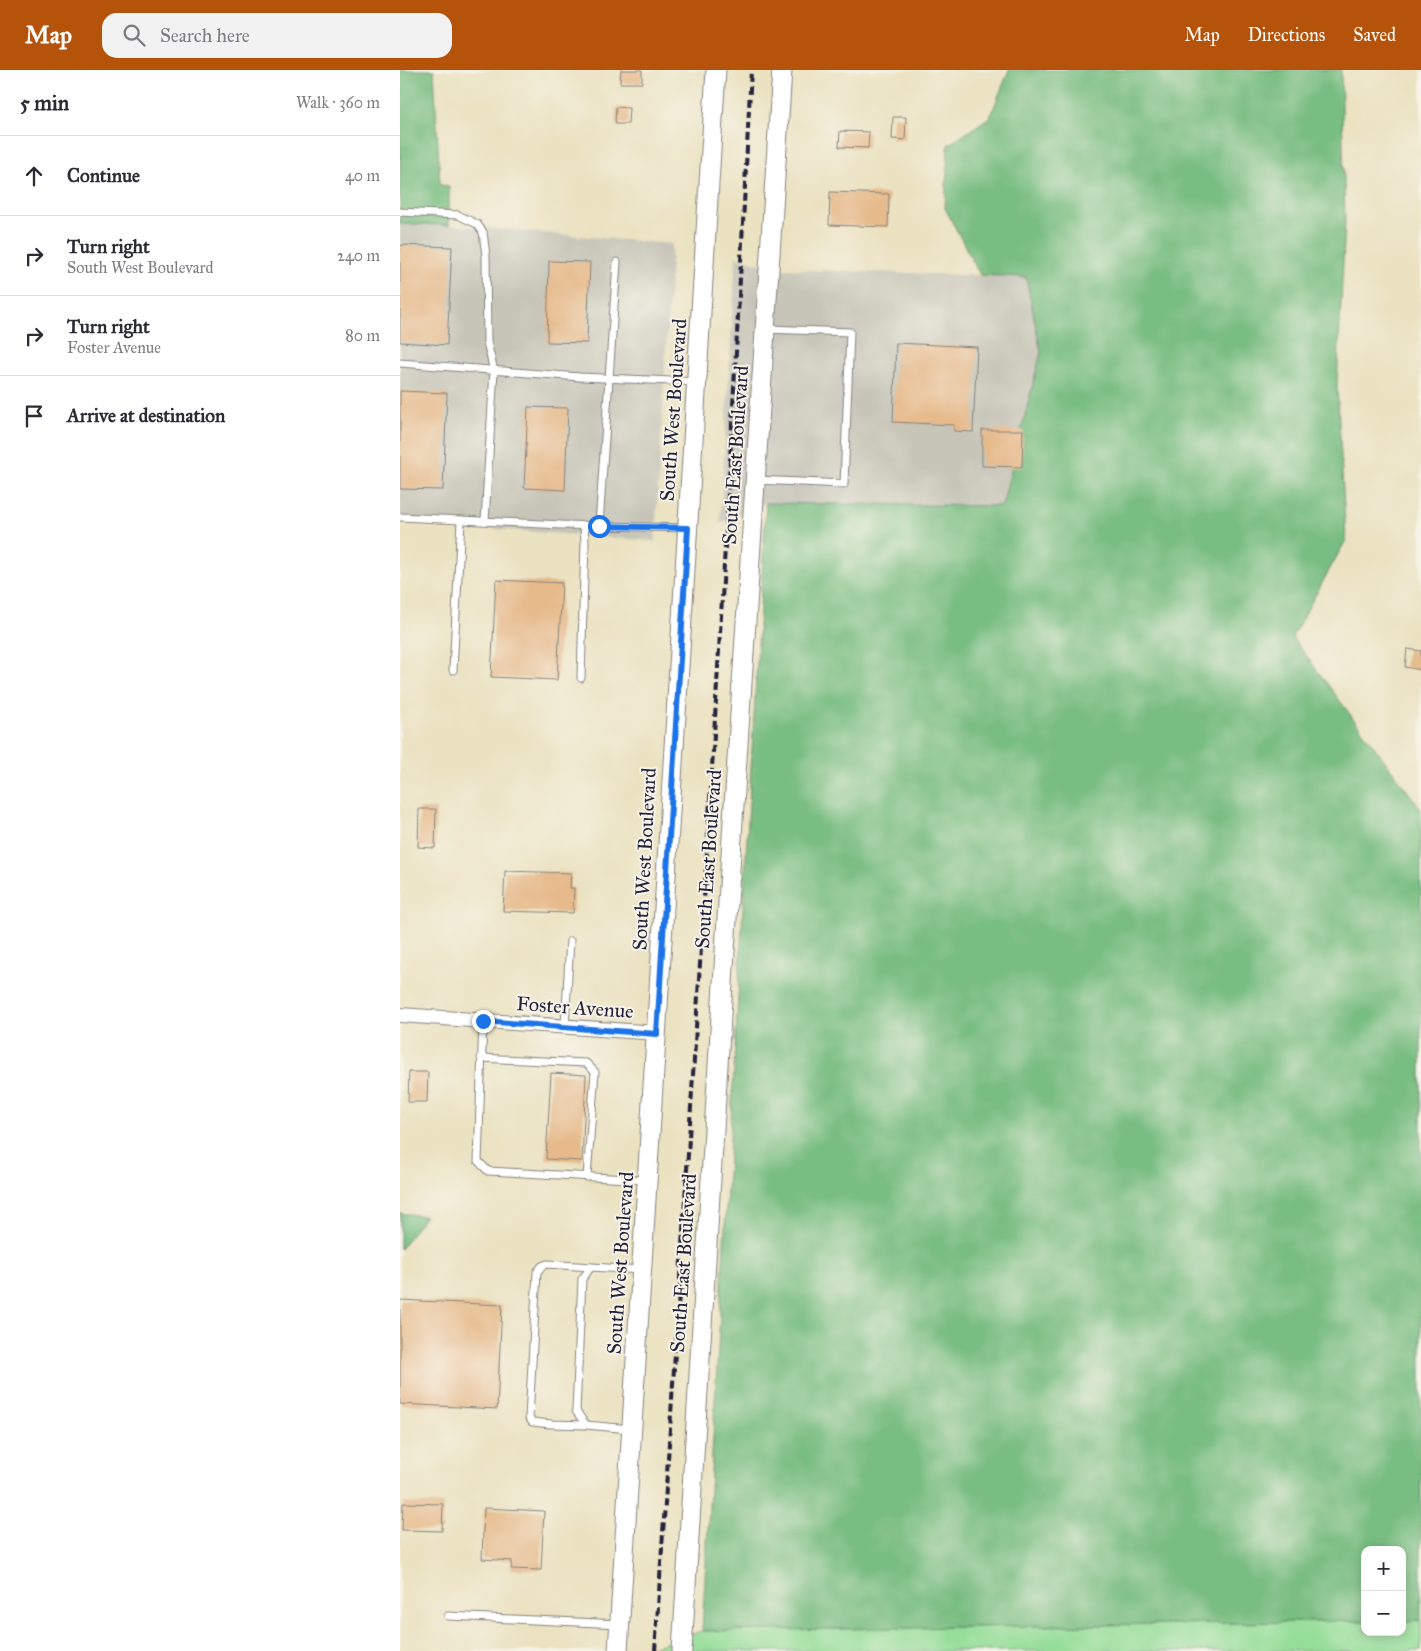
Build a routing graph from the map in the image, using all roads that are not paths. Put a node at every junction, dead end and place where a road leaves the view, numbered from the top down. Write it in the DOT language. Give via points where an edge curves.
graph roads {
  1 [pos="716,70"];
  2 [pos="782,70"];
  3 [pos="400,212"];
  4 [pos="617,262"];
  5 [pos="766,329"];
  6 [pos="400,363"];
  7 [pos="494,371"];
  8 [pos="610,378"];
  9 [pos="697,382"];
  10 [pos="756,480"];
  11 [pos="400,516"];
  12 [pos="461,520"];
  13 [pos="485,521"];
  14 [pos="584,525"];
  15 [pos="599,526"];
  16 [pos="688,528"];
  17 [pos="453,670"];
  18 [pos="581,678"];
  19 [pos="570,941"];
  20 [pos="400,1015"];
  21 [pos="483,1021"];
  22 [pos="565,1026"];
  23 [pos="657,1034"];
  24 [pos="481,1058"];
  25 [pos="587,1177"];
  26 [pos="648,1180"];
  27 [pos="592,1267"];
  28 [pos="642,1270"];
  29 [pos="586,1425"];
  30 [pos="632,1430"];
  31 [pos="448,1616"];
  32 [pos="620,1624"];
  33 [pos="618,1651"];
  34 [pos="682,1651"];
  1 -- 9 [label="main road, South West Boulevard"];
  2 -- 5 [label="main road, South East Boulevard"];
  3 -- 7 [label="lane" via="458,215 477,224 483,232 487,342"];
  4 -- 8 [label="lane"];
  5 -- 10 [label="main road, South East Boulevard"];
  5 -- 10 [label="lane" via="850,332 844,484"];
  6 -- 7 [label="lane"];
  7 -- 8 [label="lane"];
  7 -- 13 [label="lane"];
  8 -- 9 [label="lane"];
  8 -- 15 [label="lane"];
  9 -- 16 [label="main road, South West Boulevard"];
  10 -- 34 [label="main road, South East Boulevard"];
  11 -- 12 [label="lane"];
  12 -- 13 [label="lane"];
  12 -- 17 [label="lane"];
  13 -- 14 [label="lane"];
  14 -- 15 [label="lane"];
  14 -- 18 [label="lane"];
  15 -- 16 [label="lane"];
  16 -- 23 [label="main road, South West Boulevard"];
  19 -- 22 [label="lane"];
  20 -- 21 [label="street, Foster Avenue"];
  21 -- 22 [label="street, Foster Avenue"];
  21 -- 24 [label="lane"];
  22 -- 23 [label="street, Foster Avenue"];
  23 -- 26 [label="main road, South West Boulevard"];
  24 -- 25 [label="lane" via="478,1160 488,1170"];
  24 -- 25 [label="lane" via="586,1063 594,1072"];
  25 -- 26 [label="lane"];
  26 -- 28 [label="main road, South West Boulevard"];
  27 -- 28 [label="lane"];
  27 -- 29 [label="lane" via="582,1279 576,1411"];
  27 -- 29 [label="lane" via="547,1264 537,1272 529,1418 532,1422"];
  28 -- 30 [label="main road, South West Boulevard"];
  29 -- 30 [label="lane"];
  30 -- 32 [label="main road, South West Boulevard"];
  31 -- 32 [label="lane"];
  32 -- 33 [label="main road, South West Boulevard"];
}
